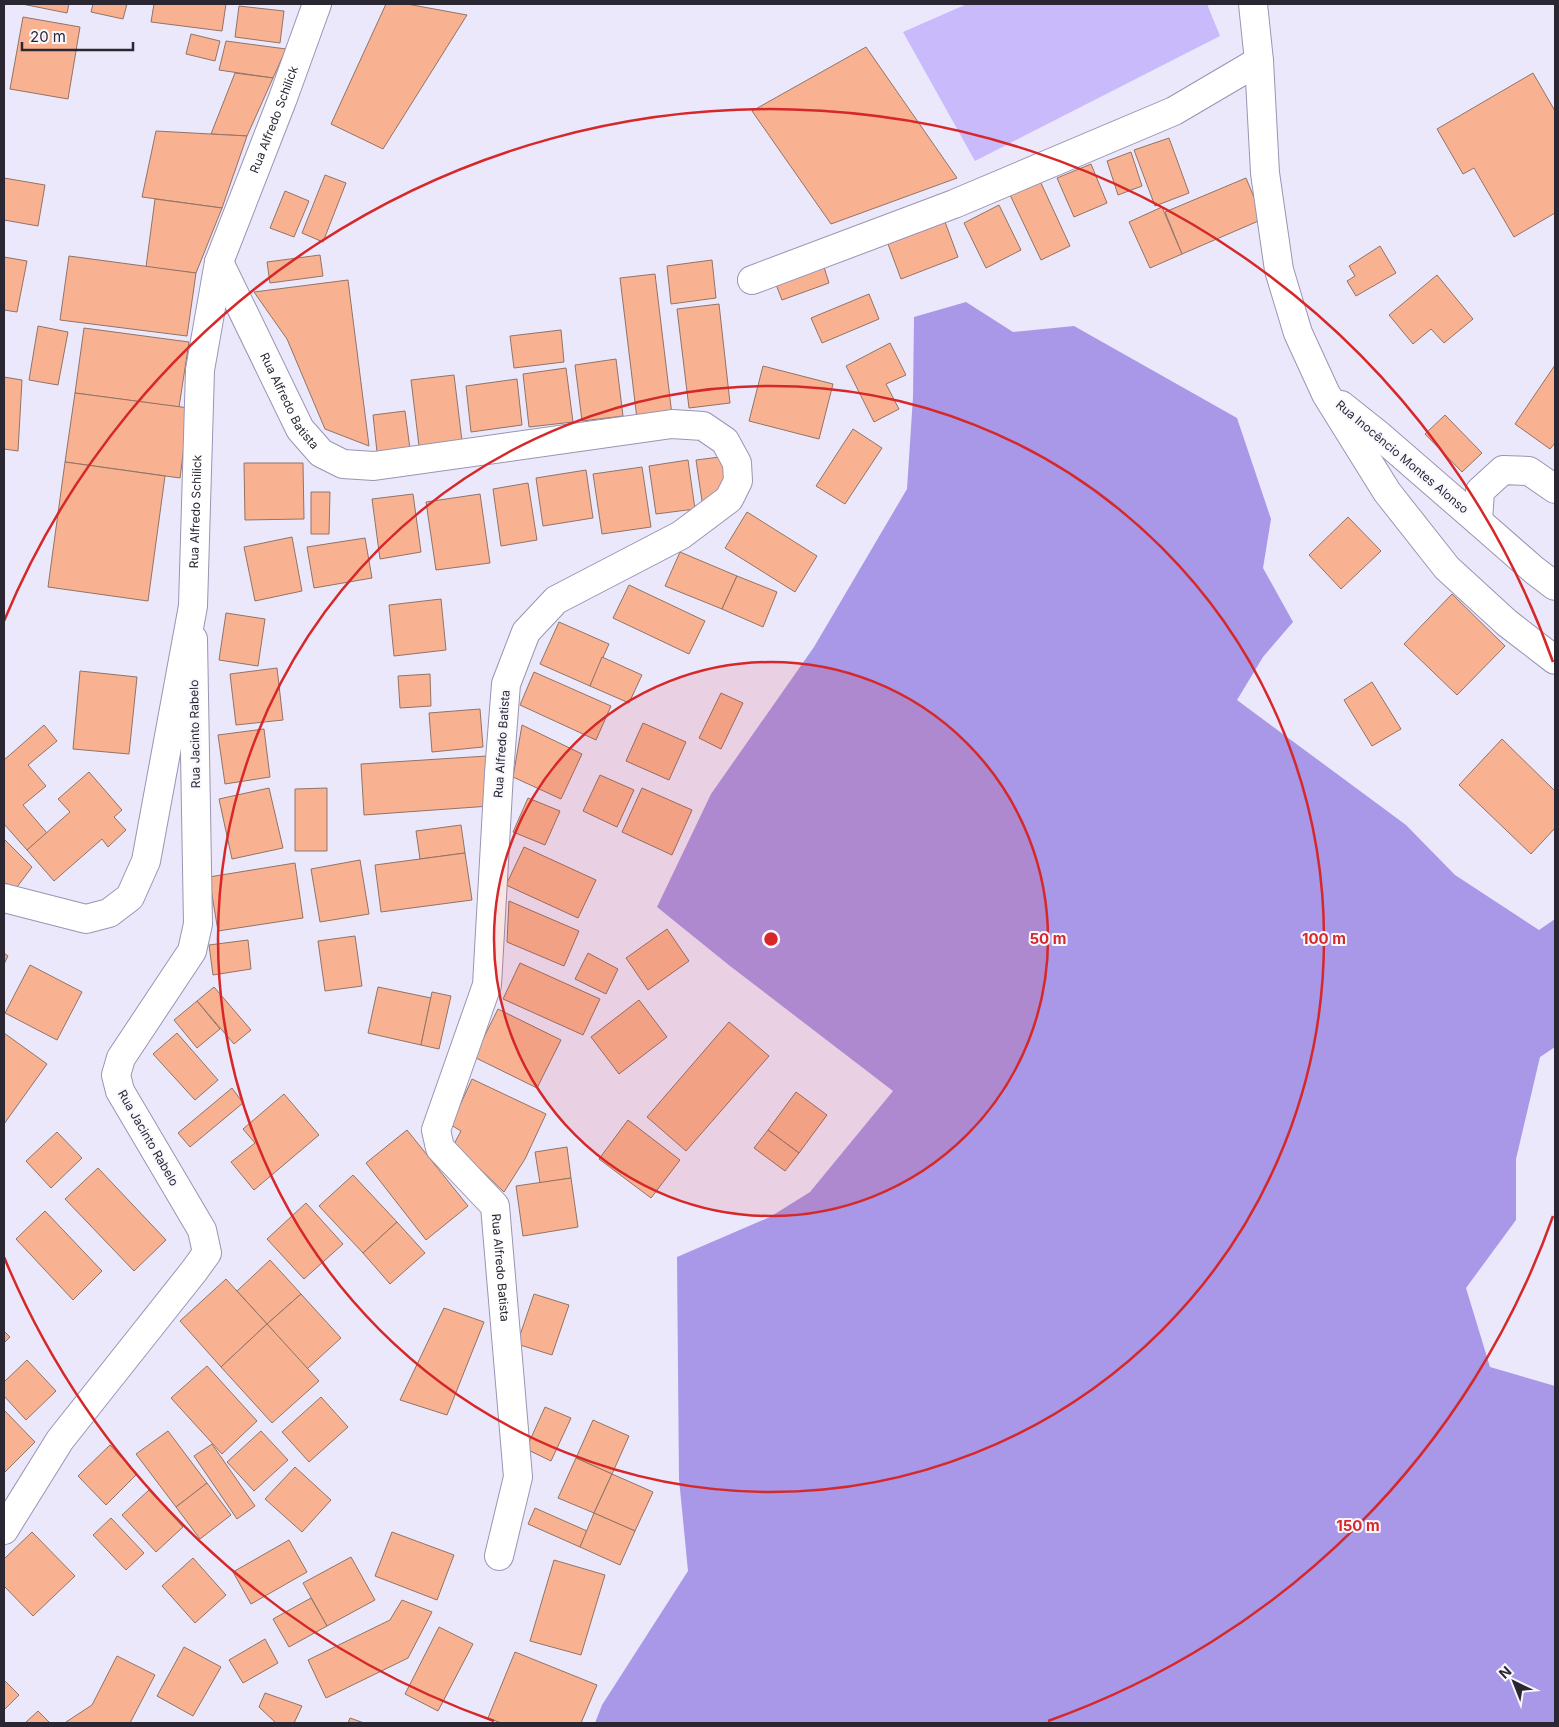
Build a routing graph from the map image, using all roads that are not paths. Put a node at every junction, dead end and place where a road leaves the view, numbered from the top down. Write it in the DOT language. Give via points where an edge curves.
graph roads {
  1 [pos="317,4"];
  2 [pos="1253,4"];
  3 [pos="1259,61"];
  4 [pos="219,262"];
  5 [pos="752,280"];
  6 [pos="1326,394"];
  7 [pos="1555,489"];
  8 [pos="1478,521"];
  9 [pos="1555,586"];
  10 [pos="193,606"];
  11 [pos="1555,660"];
  12 [pos="4,898"];
  13 [pos="4,1530"];
  14 [pos="500,1556"];
  1 -- 4 [label="street, Rua Alfredo Schilick"];
  2 -- 3 [label="street"];
  3 -- 5 [label="street" via="1174,111 954,204"];
  3 -- 6 [label="street" via="1265,173 1279,270 1298,333"];
  4 -- 10 [label="street, Rua Alfredo Schilick" via="200,370"];
  4 -- 14 [label="street, Rua Alfredo Batista" via="300,429 321,453 343,464 374,466 672,424 703,426 725,441 737,463 738,481 729,499 681,535 556,600 526,632 506,684 487,985 436,1130 440,1148 495,1206 518,1477"];
  6 -- 8 [label="street, Rua Inocêncio Montes Alonso"];
  6 -- 11 [label="street" via="1387,492 1447,568 1507,623"];
  7 -- 8 [label="street" via="1529,471 1503,470 1480,491"];
  8 -- 9 [label="street, Rua Inocêncio Montes Alonso"];
  10 -- 12 [label="street, Rua Alfredo Schilick" via="146,861 130,897 109,913 86,919"];
  10 -- 13 [label="street, Rua Jacinto Rabelo" via="198,924 192,950 121,1058 116,1075 120,1091 202,1230 206,1253 60,1440"];
}
